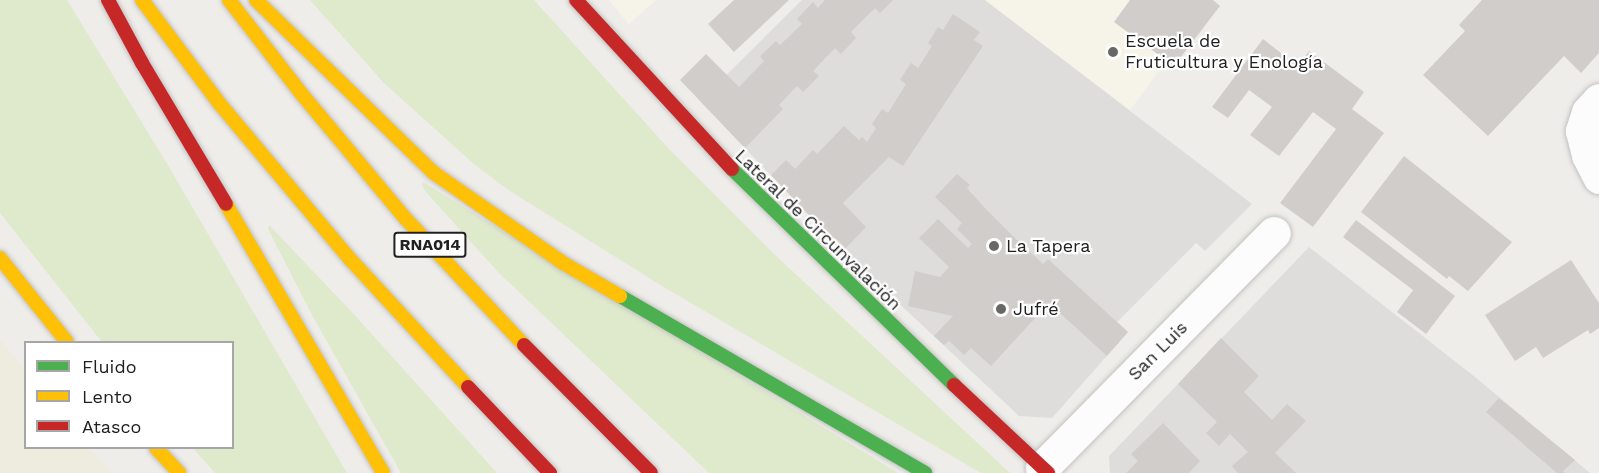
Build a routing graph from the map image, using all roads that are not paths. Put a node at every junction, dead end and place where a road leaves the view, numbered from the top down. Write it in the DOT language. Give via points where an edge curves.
graph roads {
  1 [pos="108,0"];
  2 [pos="142,0"];
  3 [pos="229,0"];
  4 [pos="256,0"];
  5 [pos="576,0"];
  6 [pos="1599,100"];
  7 [pos="1599,177"];
  8 [pos="1274,233"];
  9 [pos="0,258"];
  10 [pos="66,341"];
  11 [pos="158,449"];
  12 [pos="1045,471"];
  13 [pos="178,473"];
  14 [pos="383,473"];
  15 [pos="550,473"];
  16 [pos="651,473"];
  17 [pos="925,473"];
  1 -- 14 [label="main road"];
  2 -- 15 [label="main road" via="232,119 343,250"];
  3 -- 16 [label="main road, RNA014" via="406,219 544,368"];
  4 -- 17 [label="main road" via="392,135 472,202 562,263"];
  5 -- 12 [label="main road, Lateral de Circunvalación" via="703,141"];
  6 -- 7 [label="street" via="1588,112 1582,130"];
  8 -- 12 [label="street, San Luis"];
  9 -- 10 [label="main road"];
  11 -- 13 [label="main road"];
}
